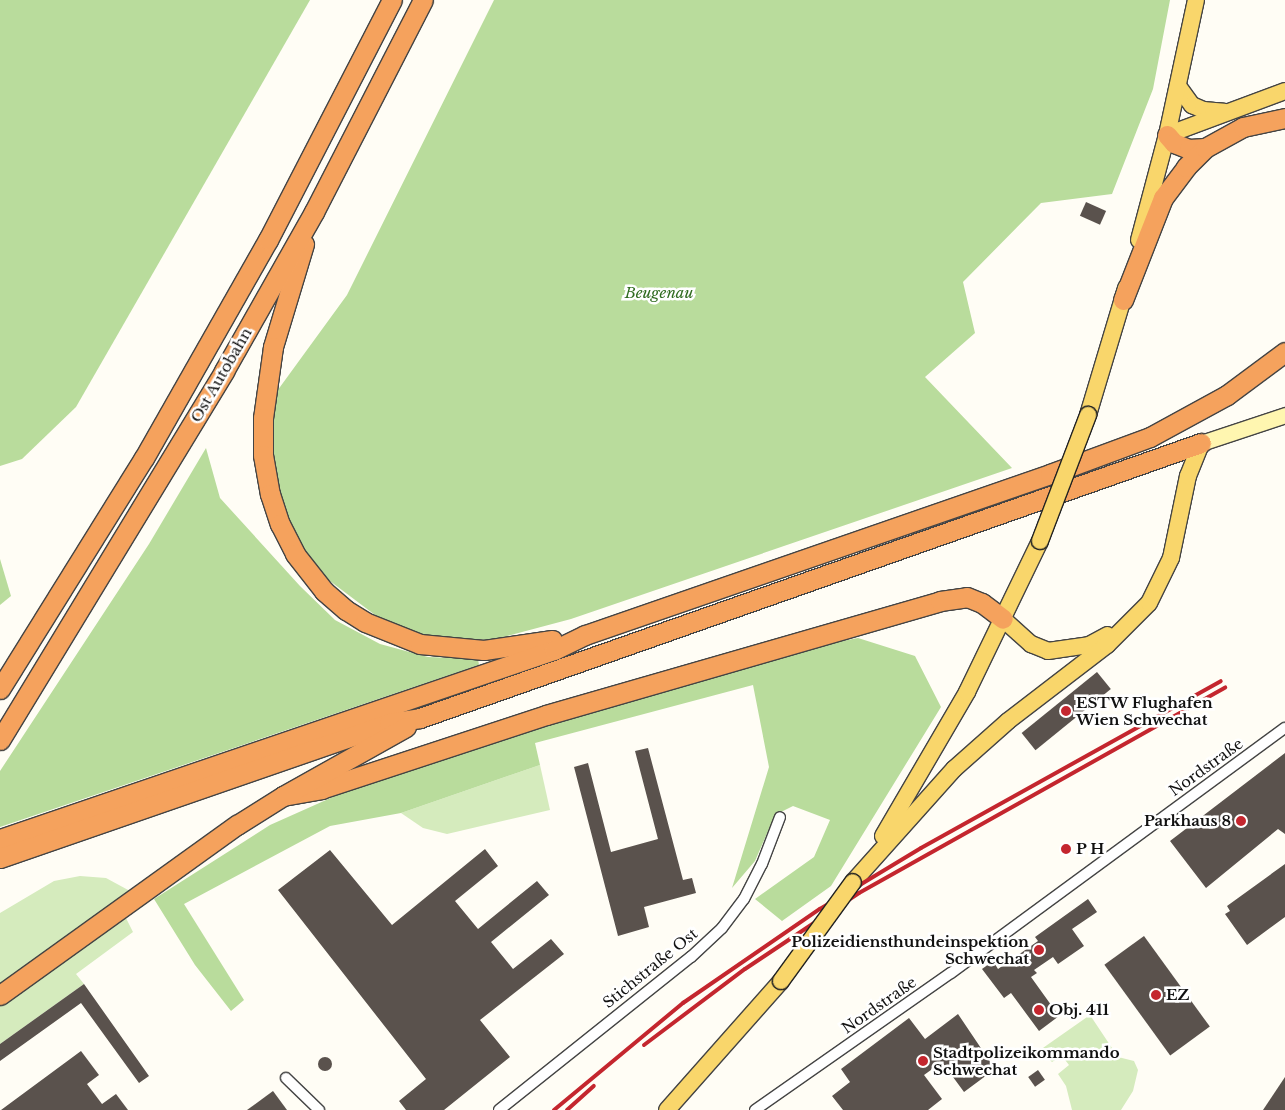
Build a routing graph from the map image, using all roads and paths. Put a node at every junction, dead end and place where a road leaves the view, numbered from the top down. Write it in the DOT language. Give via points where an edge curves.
graph roads {
  1 [pos="392,0"];
  2 [pos="423,0"];
  3 [pos="1196,0"];
  4 [pos="1178,86"];
  5 [pos="1285,91"];
  6 [pos="1224,112"];
  7 [pos="1285,118"];
  8 [pos="1167,135"];
  9 [pos="1205,148"];
  10 [pos="314,212"];
  11 [pos="1123,300"];
  12 [pos="1285,352"];
  13 [pos="1285,415"];
  14 [pos="1201,443"];
  15 [pos="1003,619"];
  16 [pos="1131,622"];
  17 [pos="585,635"];
  18 [pos="0,689"];
  19 [pos="420,718"];
  20 [pos="1285,728"];
  21 [pos="0,740"];
  22 [pos="283,796"];
  23 [pos="780,817"];
  24 [pos="0,839"];
  25 [pos="0,858"];
  26 [pos="853,882"];
  27 [pos="0,995"];
  28 [pos="286,1078"];
  29 [pos="319,1110"];
  30 [pos="499,1110"];
  31 [pos="668,1110"];
  32 [pos="755,1110"];
  1 -- 18 [label="highway, Ost Autobahn" via="268,240 153,442"];
  2 -- 10 [label="highway, Ost Autobahn"];
  3 -- 4 [label="main road"];
  4 -- 6 [label="main road" via="1192,104 1203,110"];
  4 -- 8 [label="main road"];
  5 -- 6 [label="main road"];
  6 -- 8 [label="main road" via="1211,121"];
  7 -- 9 [label="highway" via="1243,127"];
  8 -- 9 [label="highway" via="1174,143 1189,149"];
  8 -- 11 [label="main road"];
  9 -- 11 [label="highway" via="1174,181 1163,198"];
  10 -- 17 [label="highway" via="273,347 263,418 263,455 270,494 295,554 324,591 346,610 365,622 420,644 484,650"];
  10 -- 21 [label="highway, Ost Autobahn" via="164,473"];
  11 -- 15 [label="main road, bridge" via="1088,415 1040,541"];
  12 -- 17 [label="highway" via="1227,395 1150,437"];
  13 -- 14 [label="street"];
  14 -- 16 [label="main road" via="1188,476 1165,573 1149,603"];
  14 -- 19 [label="highway"];
  15 -- 16 [label="main road" via="1031,644 1048,651 1089,645"];
  15 -- 22 [label="highway" via="982,603 967,597 940,601 546,715 321,789"];
  15 -- 26 [label="main road" via="934,752"];
  16 -- 26 [label="main road" via="1073,673 1008,721 922,803"];
  17 -- 24 [label="highway" via="554,650"];
  19 -- 22 [label="highway"];
  19 -- 25 [label="highway" via="389,723"];
  20 -- 32 [label="street, Nordstraße" via="951,973"];
  22 -- 27 [label="highway"];
  23 -- 30 [label="street, Stichstraße Ost" via="744,899 722,928 691,957"];
  26 -- 31 [label="main road, bridge" via="780,981"];
  28 -- 29 [label="street"];
}
